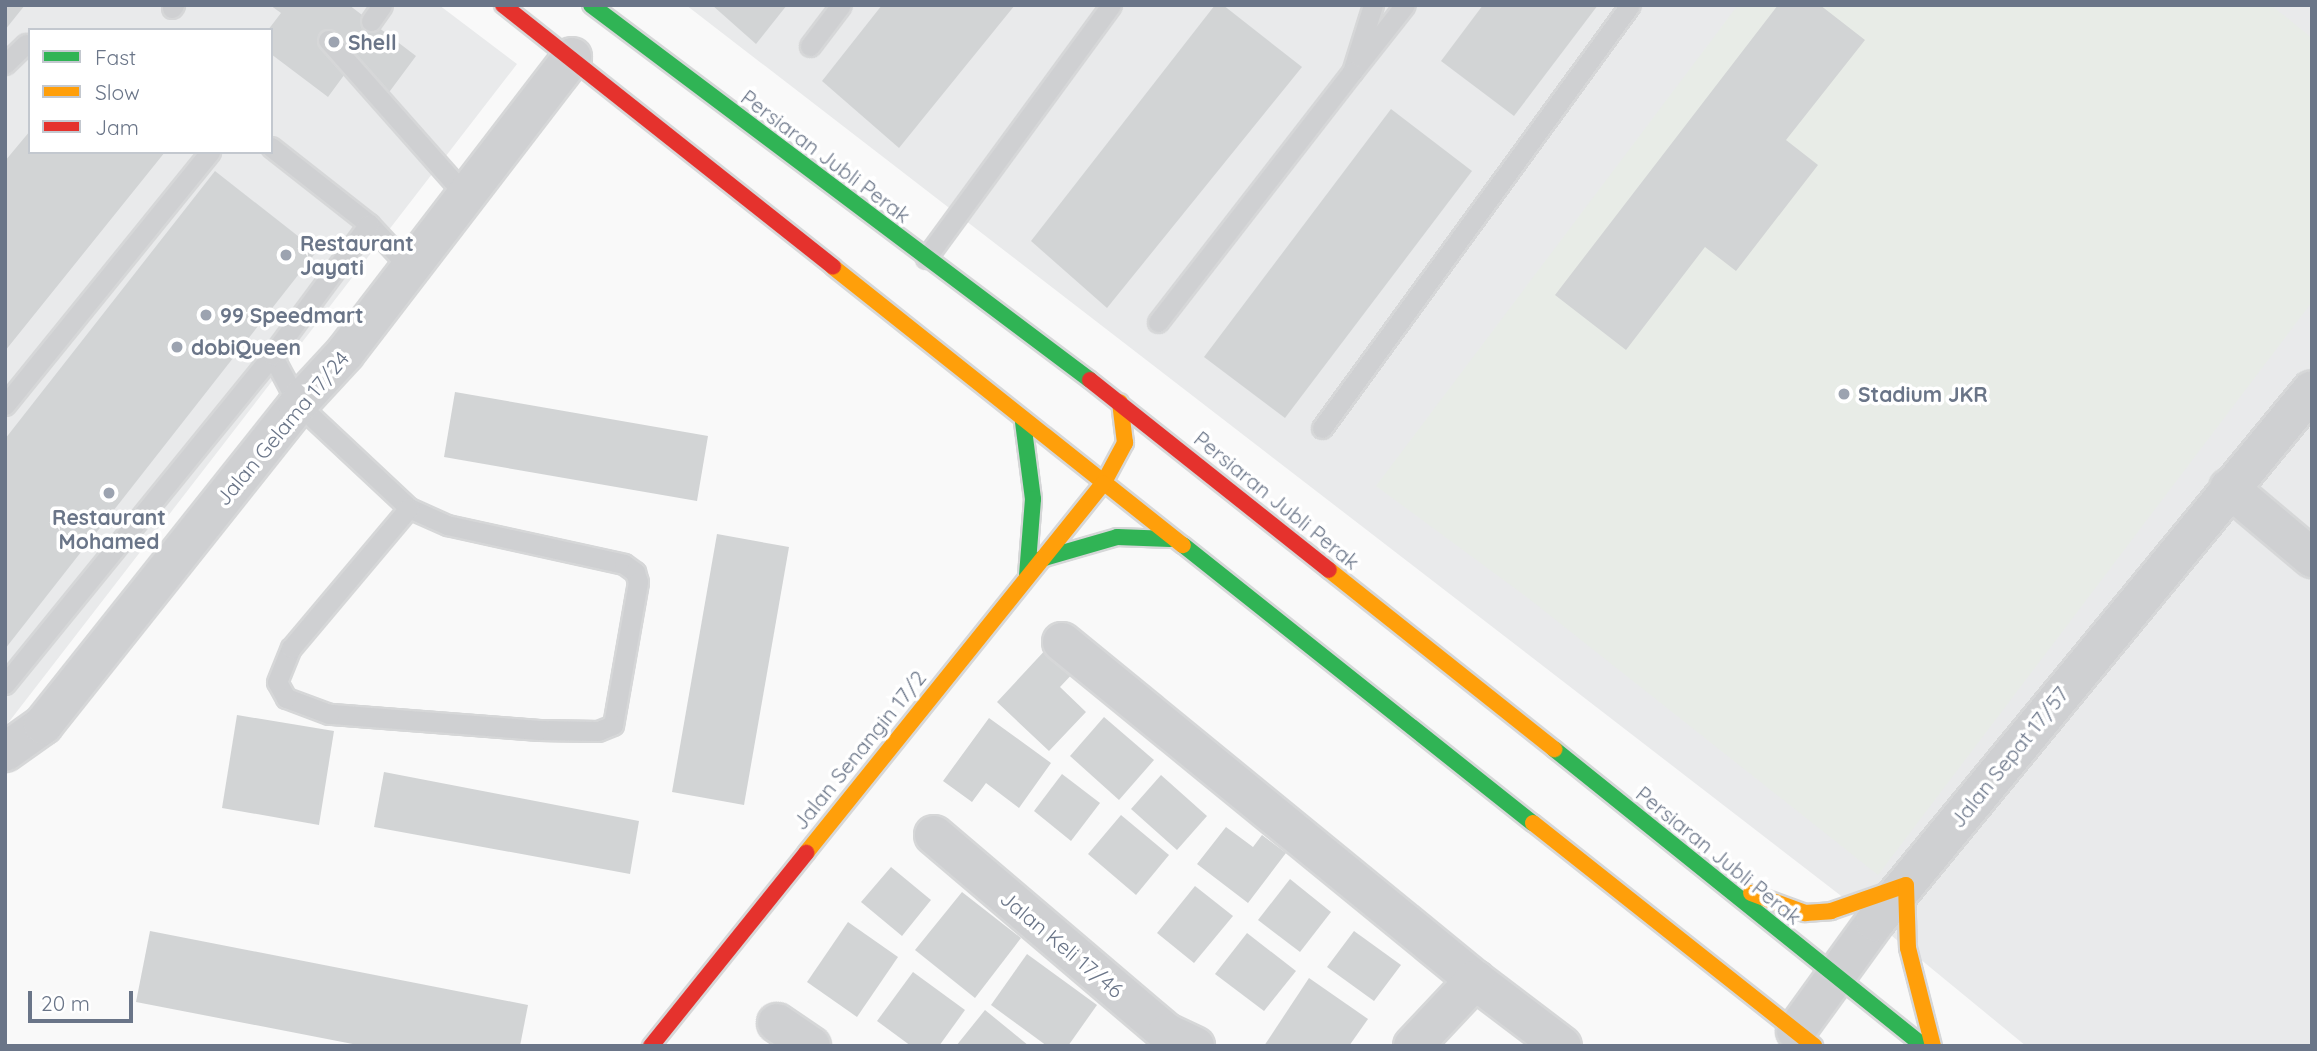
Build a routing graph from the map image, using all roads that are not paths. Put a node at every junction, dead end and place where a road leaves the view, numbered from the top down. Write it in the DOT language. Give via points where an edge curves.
graph roads {
  1 [pos="382,5"];
  2 [pos="503,5"];
  3 [pos="591,5"];
  4 [pos="841,5"];
  5 [pos="1111,5"];
  6 [pos="1373,5"];
  7 [pos="1405,5"];
  8 [pos="1630,5"];
  9 [pos="371,22"];
  10 [pos="328,40"];
  11 [pos="26,44"];
  12 [pos="810,46"];
  13 [pos="572,57"];
  14 [pos="5,64"];
  15 [pos="1352,72"];
  16 [pos="273,149"];
  17 [pos="208,154"];
  18 [pos="466,196"];
  19 [pos="369,224"];
  20 [pos="926,258"];
  21 [pos="410,268"];
  22 [pos="1157,322"];
  23 [pos="272,355"];
  24 [pos="2312,390"];
  25 [pos="1120,401"];
  26 [pos="298,404"];
  27 [pos="5,405"];
  28 [pos="1023,422"];
  29 [pos="1322,428"];
  30 [pos="1103,484"];
  31 [pos="2229,488"];
  32 [pos="410,508"];
  33 [pos="1170,539"];
  34 [pos="2312,558"];
  35 [pos="1041,559"];
  36 [pos="1027,575"];
  37 [pos="1062,642"];
  38 [pos="5,684"];
  39 [pos="5,752"];
  40 [pos="934,835"];
  41 [pos="1716,880"];
  42 [pos="1906,885"];
  43 [pos="1835,974"];
  44 [pos="1475,980"];
  45 [pos="777,1023"];
  46 [pos="1805,1038"];
  47 [pos="1172,1042"];
  48 [pos="651,1046"];
  49 [pos="811,1046"];
  50 [pos="1413,1046"];
  51 [pos="1562,1046"];
  52 [pos="1924,1046"];
  53 [pos="1933,1046"];
  1 -- 9 [label="lane"];
  2 -- 13 [label="main road"];
  3 -- 20 [label="main road, Persiaran Jubli Perak"];
  4 -- 12 [label="lane"];
  5 -- 20 [label="lane"];
  6 -- 15 [label="lane"];
  7 -- 15 [label="lane"];
  8 -- 29 [label="lane"];
  10 -- 18 [label="lane"];
  11 -- 14 [label="lane"];
  13 -- 18 [label="street, Jalan Gelama 17/24"];
  13 -- 28 [label="main road"];
  15 -- 22 [label="lane"];
  16 -- 19 [label="lane"];
  17 -- 27 [label="lane"];
  18 -- 21 [label="street, Jalan Gelama 17/24"];
  19 -- 21 [label="lane"];
  19 -- 23 [label="lane"];
  20 -- 25 [label="main road, Persiaran Jubli Perak"];
  21 -- 26 [label="street, Jalan Gelama 17/24" via="345,353"];
  23 -- 26 [label="lane"];
  23 -- 38 [label="lane"];
  24 -- 31 [label="street, Jalan Sepat 17/57"];
  25 -- 30 [label="main road, Jalan Senangin 17/2" via="1125,443"];
  25 -- 41 [label="main road, Persiaran Jubli Perak"];
  26 -- 32 [label="lane"];
  26 -- 39 [label="street, Jalan Gelama 17/24" via="43,725"];
  28 -- 30 [label="main road"];
  28 -- 36 [label="main road" via="1033,499"];
  30 -- 33 [label="main road"];
  30 -- 35 [label="main road, Jalan Senangin 17/2"];
  31 -- 34 [label="street"];
  31 -- 42 [label="street, Jalan Sepat 17/57"];
  32 -- 32 [label="lane" via="291,648 277,682 286,698 329,714 539,730 598,731 613,725 638,582 635,572 624,564 447,525"];
  33 -- 35 [label="main road" via="1118,537"];
  33 -- 46 [label="main road"];
  35 -- 36 [label="main road, Jalan Senangin 17/2"];
  36 -- 48 [label="main road, Jalan Senangin 17/2"];
  37 -- 44 [label="street"];
  40 -- 47 [label="street, Jalan Keli 17/46"];
  41 -- 42 [label="main road" via="1805,913 1831,911"];
  41 -- 43 [label="main road, Persiaran Jubli Perak"];
  42 -- 43 [label="street, Jalan Sepat 17/57"];
  42 -- 53 [label="main road" via="1908,948"];
  43 -- 46 [label="street, Jalan Sepat 17/57"];
  43 -- 52 [label="main road, Persiaran Jubli Perak"];
  44 -- 50 [label="street"];
  44 -- 51 [label="street"];
  45 -- 49 [label="street"];
}
